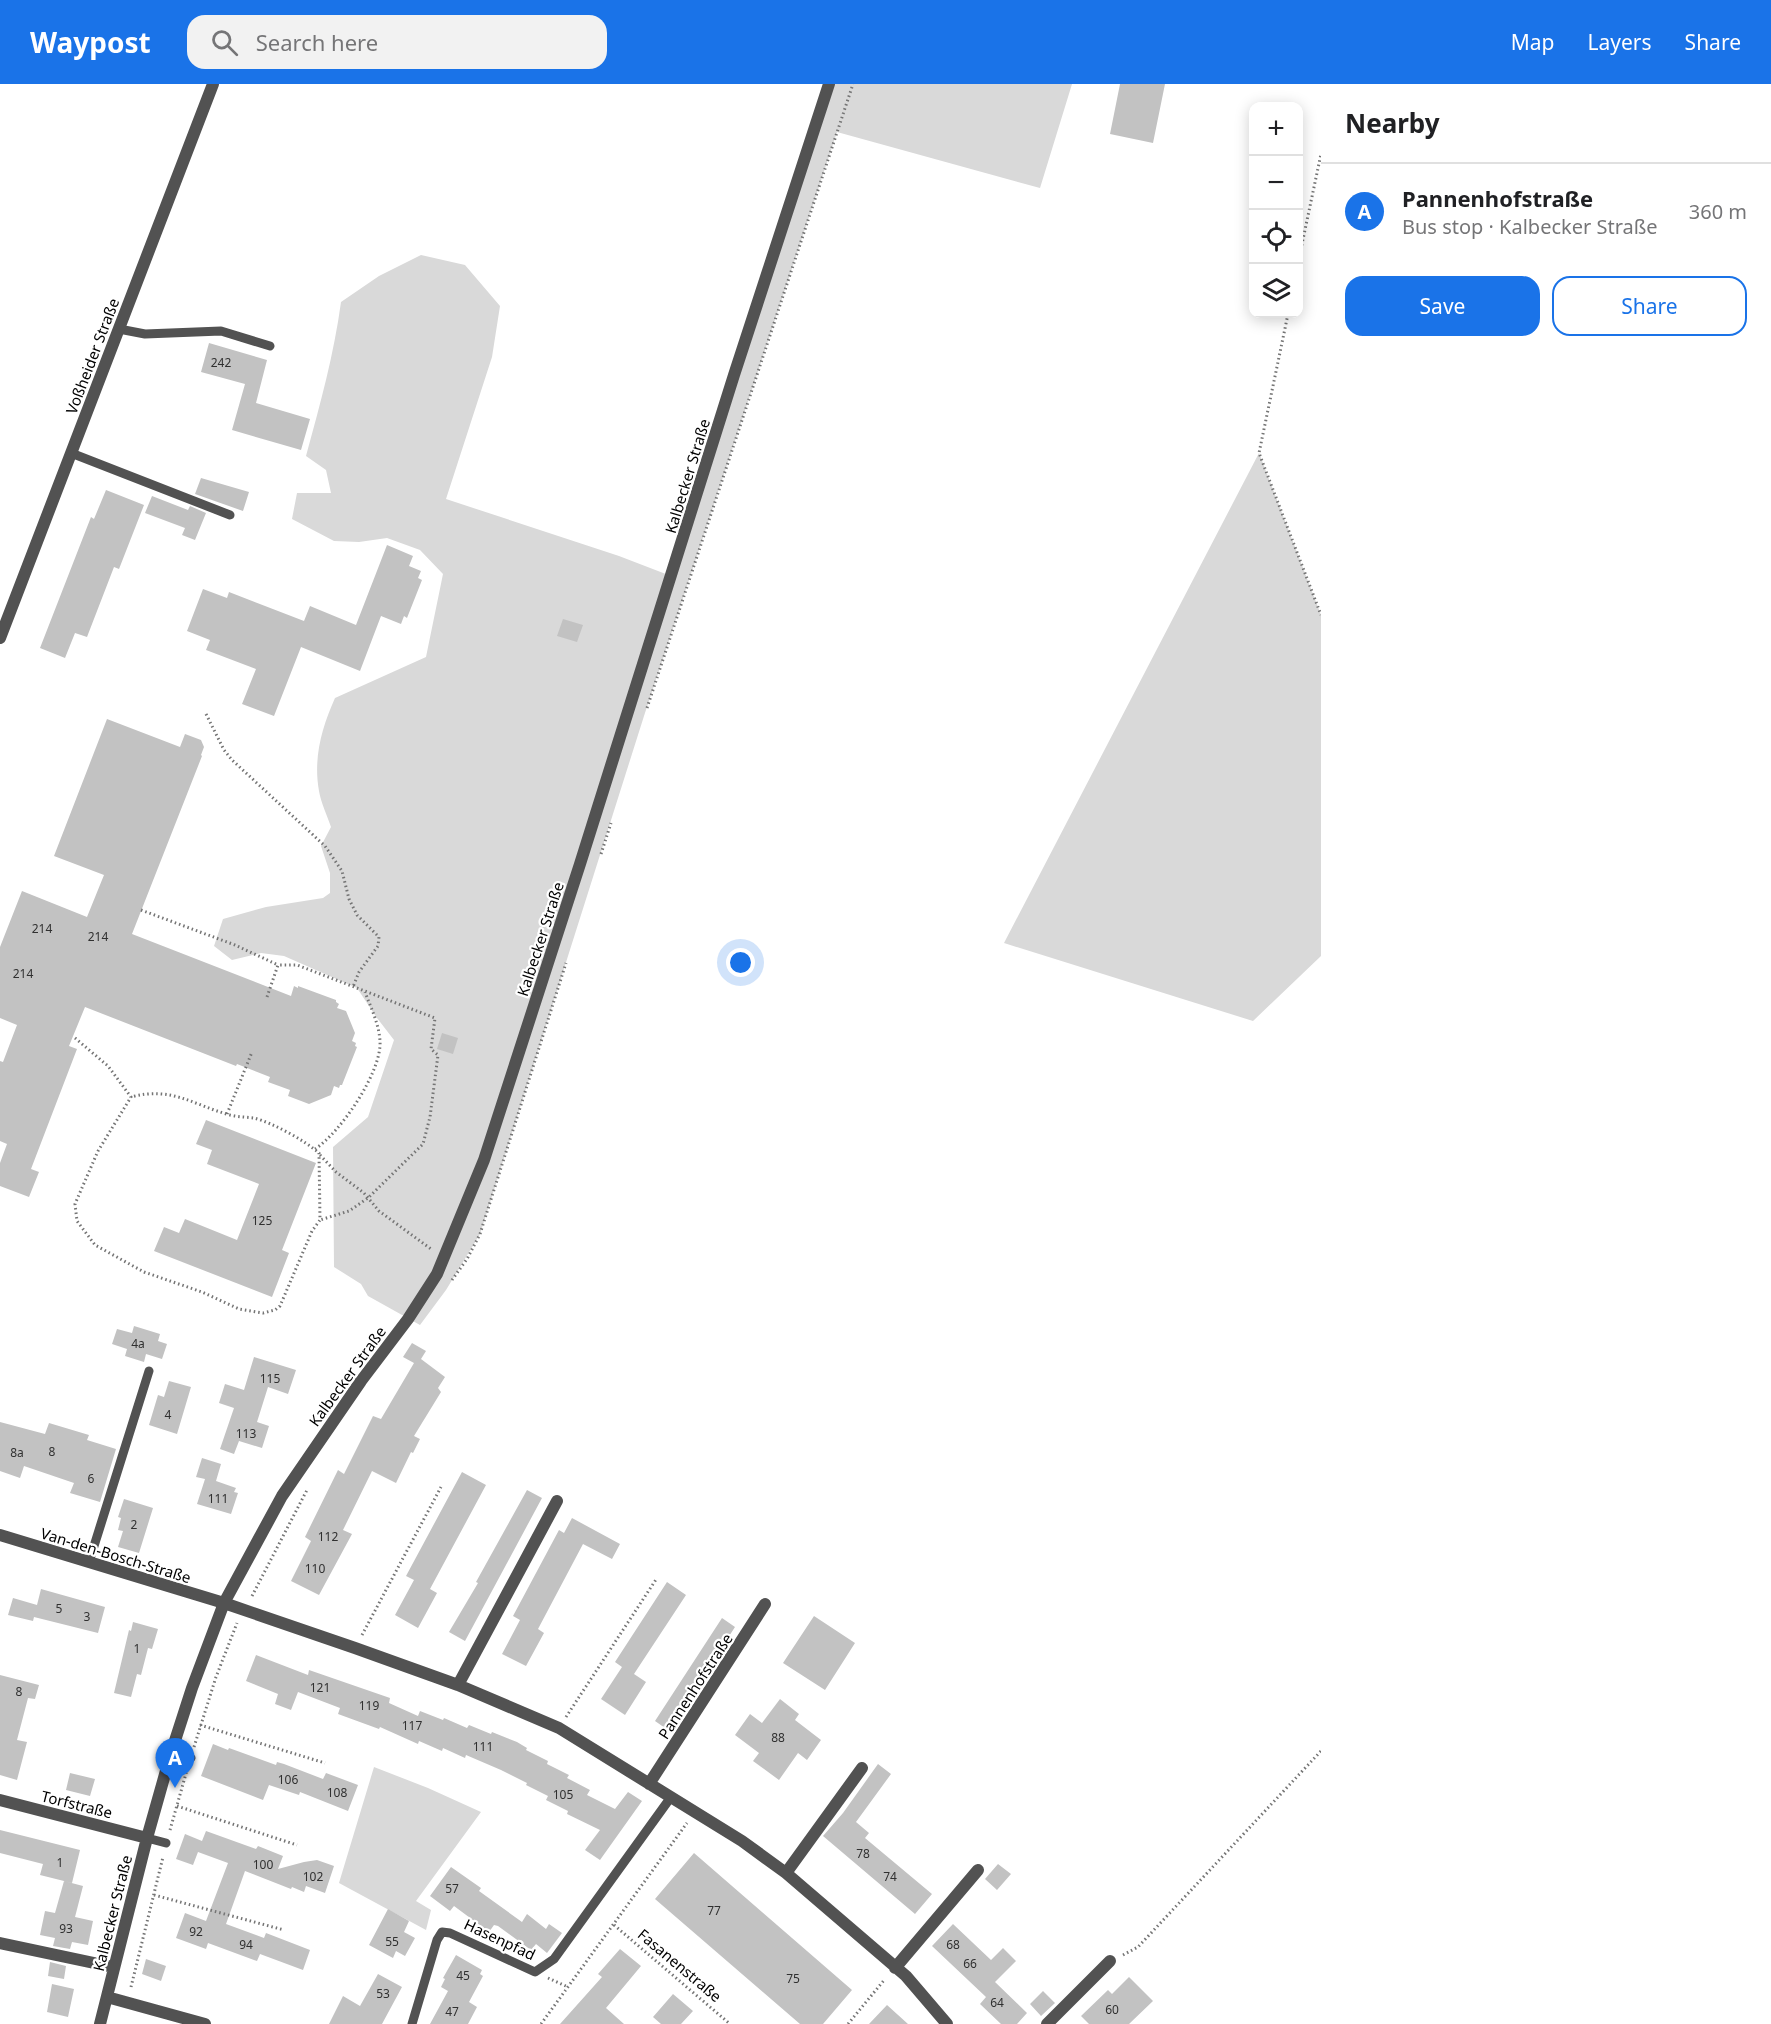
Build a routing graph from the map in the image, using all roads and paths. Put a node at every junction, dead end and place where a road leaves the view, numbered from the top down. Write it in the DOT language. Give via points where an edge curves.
graph roads {
  1 [pos="213,84"];
  2 [pos="829,84"];
  3 [pos="853,84"];
  4 [pos="1321,154"];
  5 [pos="1303,243"];
  6 [pos="1287,318"];
  7 [pos="119,329"];
  8 [pos="270,345"];
  9 [pos="71,453"];
  10 [pos="230,515"];
  11 [pos="1321,615"];
  12 [pos="0,638"];
  13 [pos="206,714"];
  14 [pos="645,716"];
  15 [pos="614,814"];
  16 [pos="600,857"];
  17 [pos="141,910"];
  18 [pos="569,954"];
  19 [pos="278,965"];
  20 [pos="353,987"];
  21 [pos="365,991"];
  22 [pos="267,996"];
  23 [pos="75,1038"];
  24 [pos="252,1052"];
  25 [pos="131,1097"];
  26 [pos="227,1114"];
  27 [pos="315,1149"];
  28 [pos="319,1153"];
  29 [pos="368,1198"];
  30 [pos="320,1220"];
  31 [pos="444,1259"];
  32 [pos="451,1282"];
  33 [pos="149,1371"];
  34 [pos="310,1482"];
  35 [pos="441,1487"];
  36 [pos="557,1501"];
  37 [pos="0,1536"];
  38 [pos="89,1562"];
  39 [pos="657,1578"];
  40 [pos="224,1603"];
  41 [pos="765,1604"];
  42 [pos="245,1610"];
  43 [pos="355,1648"];
  44 [pos="458,1685"];
  45 [pos="200,1725"];
  46 [pos="559,1728"];
  47 [pos="1321,1751"];
  48 [pos="171,1753"];
  49 [pos="190,1758"];
  50 [pos="325,1763"];
  51 [pos="862,1768"];
  52 [pos="650,1784"];
  53 [pos="670,1797"];
  54 [pos="0,1800"];
  55 [pos="177,1806"];
  56 [pos="696,1814"];
  57 [pos="147,1838"];
  58 [pos="166,1843"];
  59 [pos="297,1845"];
  60 [pos="978,1870"];
  61 [pos="786,1873"];
  62 [pos="154,1895"];
  63 [pos="614,1925"];
  64 [pos="284,1930"];
  65 [pos="0,1943"];
  66 [pos="1110,1961"];
  67 [pos="113,1967"];
  68 [pos="896,1968"];
  69 [pos="535,1972"];
  70 [pos="568,1987"];
  71 [pos="107,1997"];
  72 [pos="127,2002"];
  73 [pos="100,2024"];
  74 [pos="205,2024"];
  75 [pos="412,2024"];
  76 [pos="543,2024"];
  77 [pos="730,2024"];
  78 [pos="848,2024"];
  79 [pos="947,2024"];
  80 [pos="1047,2024"];
  1 -- 7 [label="street, Voßheider Straße"];
  2 -- 31 [label="street, Kalbecker Straße" via="506,1095"];
  3 -- 14 [label="path"];
  4 -- 5 [label="path"];
  6 -- 11 [label="path" via="1259,453"];
  7 -- 8 [label="lane" via="145,334 221,331"];
  7 -- 9 [label="street, Voßheider Straße"];
  9 -- 10 [label="lane"];
  9 -- 12 [label="street, Voßheider Straße"];
  13 -- 20 [label="path" via="232,760 325,846 342,872 357,915 379,937 378,946"];
  15 -- 16 [label="path"];
  17 -- 19 [label="path"];
  18 -- 32 [label="path" via="480,1234"];
  19 -- 20 [label="path" via="297,965"];
  19 -- 22 [label="path"];
  20 -- 21 [label="path"];
  21 -- 27 [label="path" via="379,1031 377,1060 359,1100 324,1144"];
  21 -- 29 [label="path" via="435,1018 431,1049 438,1055 423,1144"];
  23 -- 25 [label="path" via="108,1066"];
  24 -- 26 [label="path"];
  25 -- 26 [label="path" via="164,1094"];
  25 -- 30 [label="path" via="98,1151 75,1204 77,1221 95,1245 144,1272 239,1309 263,1313 280,1306"];
  26 -- 27 [label="path" via="256,1119"];
  27 -- 28 [label="path"];
  28 -- 29 [label="path"];
  28 -- 30 [label="path"];
  29 -- 30 [label="path" via="349,1211"];
  29 -- 31 [label="path" via="379,1211"];
  31 -- 40 [label="street, Kalbecker Straße" via="408,1319 282,1496"];
  33 -- 38 [label="lane"];
  34 -- 42 [label="path"];
  35 -- 43 [label="path"];
  36 -- 44 [label="street"];
  37 -- 38 [label="street, Van-den-Bosch-Straße"];
  38 -- 40 [label="street, Van-den-Bosch-Straße"];
  39 -- 46 [label="path"];
  40 -- 42 [label="street"];
  40 -- 48 [label="street, Kalbecker Straße"];
  41 -- 52 [label="street, Pannenhofstraße"];
  42 -- 43 [label="street"];
  42 -- 45 [label="path" via="235,1627"];
  43 -- 44 [label="street"];
  44 -- 46 [label="street"];
  45 -- 49 [label="path"];
  45 -- 50 [label="path"];
  46 -- 52 [label="street"];
  47 -- 66 [label="path" via="1138,1947"];
  48 -- 49 [label="lane"];
  48 -- 57 [label="street, Kalbecker Straße"];
  49 -- 55 [label="path"];
  51 -- 61 [label="street"];
  52 -- 53 [label="street"];
  53 -- 56 [label="street"];
  53 -- 69 [label="lane" via="554,1959"];
  54 -- 57 [label="street, Torfstraße"];
  55 -- 58 [label="path"];
  55 -- 59 [label="path"];
  56 -- 61 [label="street"];
  56 -- 63 [label="path"];
  57 -- 58 [label="lane"];
  57 -- 67 [label="street, Kalbecker Straße"];
  58 -- 62 [label="path"];
  60 -- 68 [label="street"];
  61 -- 68 [label="street"];
  62 -- 64 [label="path"];
  62 -- 72 [label="path"];
  63 -- 70 [label="path"];
  63 -- 77 [label="path, Fasanenstraße"];
  65 -- 67 [label="street"];
  66 -- 80 [label="street"];
  67 -- 71 [label="street, Kalbecker Straße"];
  68 -- 78 [label="path"];
  68 -- 79 [label="street"];
  69 -- 70 [label="path, Hasenpfad"];
  69 -- 75 [label="lane, Hasenpfad" via="442,1932"];
  70 -- 76 [label="path"];
  71 -- 72 [label="street"];
  71 -- 73 [label="street, Kalbecker Straße"];
  72 -- 74 [label="street"];
}
